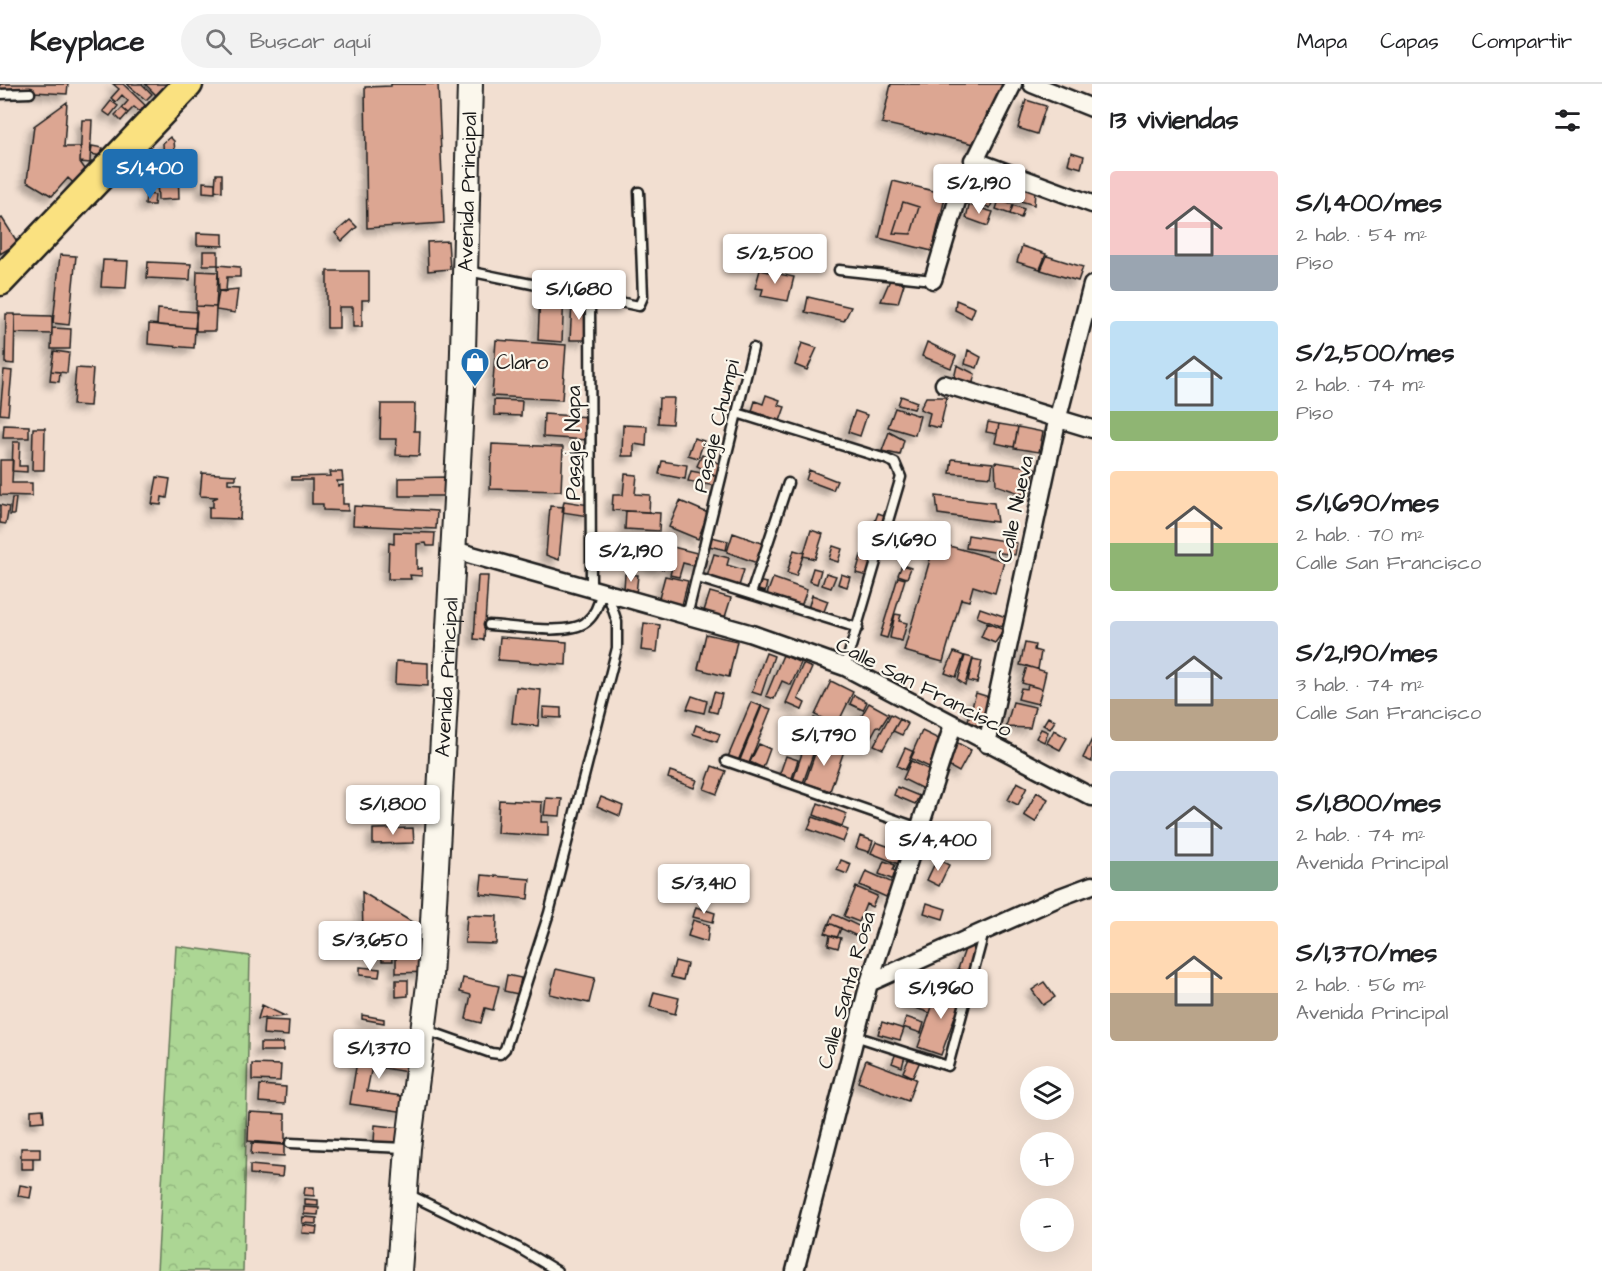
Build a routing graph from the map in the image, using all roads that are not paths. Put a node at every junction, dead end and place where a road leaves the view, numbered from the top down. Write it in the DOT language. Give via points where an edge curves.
graph roads {
  1 [pos="188,84"];
  2 [pos="470,84"];
  3 [pos="1013,84"];
  4 [pos="1032,84"];
  5 [pos="30,93"];
  6 [pos="0,94"];
  7 [pos="1092,108"];
  8 [pos="974,160"];
  9 [pos="639,192"];
  10 [pos="1092,204"];
  11 [pos="839,270"];
  12 [pos="464,271"];
  13 [pos="933,280"];
  14 [pos="0,281"];
  15 [pos="1092,285"];
  16 [pos="590,296"];
  17 [pos="753,348"];
  18 [pos="944,384"];
  19 [pos="737,414"];
  20 [pos="1058,417"];
  21 [pos="1092,429"];
  22 [pos="788,483"];
  23 [pos="454,550"];
  24 [pos="698,578"];
  25 [pos="600,593"];
  26 [pos="751,594"];
  27 [pos="687,617"];
  28 [pos="489,625"];
  29 [pos="858,628"];
  30 [pos="845,667"];
  31 [pos="953,725"];
  32 [pos="987,744"];
  33 [pos="726,761"];
  34 [pos="1092,797"];
  35 [pos="919,828"];
  36 [pos="1092,885"];
  37 [pos="984,932"];
  38 [pos="869,983"];
  39 [pos="423,1029"];
  40 [pos="855,1036"];
  41 [pos="290,1143"];
  42 [pos="408,1148"];
  43 [pos="406,1192"];
  44 [pos="399,1271"];
  45 [pos="556,1271"];
  46 [pos="795,1271"];
  1 -- 14 [label="highway"];
  2 -- 12 [label="main road, Avenida Principal"];
  3 -- 8 [label="street"];
  4 -- 7 [label="street"];
  5 -- 6 [label="lane"];
  8 -- 10 [label="street"];
  8 -- 13 [label="street" via="960,191"];
  9 -- 16 [label="lane" via="643,297 639,306"];
  11 -- 13 [label="lane"];
  12 -- 16 [label="lane"];
  12 -- 23 [label="main road, Avenida Principal"];
  15 -- 20 [label="street, Calle Nueva"];
  16 -- 25 [label="lane, Pasaje Napa"];
  17 -- 19 [label="lane, Pasaje Chumpi"];
  18 -- 20 [label="street"];
  19 -- 24 [label="lane, Pasaje Chumpi"];
  19 -- 29 [label="lane" via="895,463 901,477"];
  20 -- 21 [label="street"];
  20 -- 32 [label="street, Calle Nueva"];
  22 -- 26 [label="lane"];
  23 -- 25 [label="street, Calle San Francisco"];
  23 -- 39 [label="main road, Avenida Principal" via="430,977"];
  24 -- 26 [label="lane"];
  24 -- 27 [label="lane, Pasaje Chumpi"];
  25 -- 27 [label="street, Calle San Francisco"];
  25 -- 28 [label="lane" via="593,614 577,627"];
  25 -- 39 [label="lane" via="616,622 617,648 549,913 505,1049 500,1054 491,1053"];
  26 -- 29 [label="lane"];
  27 -- 30 [label="street, Calle San Francisco" via="749,633"];
  29 -- 30 [label="lane"];
  30 -- 31 [label="street, Calle San Francisco"];
  31 -- 32 [label="street, Calle San Francisco"];
  31 -- 35 [label="street, Calle Santa Rosa"];
  32 -- 34 [label="street, Calle San Francisco"];
  33 -- 35 [label="lane"];
  35 -- 38 [label="street, Calle Santa Rosa"];
  36 -- 37 [label="street"];
  37 -- 38 [label="street"];
  37 -- 40 [label="lane" via="948,1066"];
  38 -- 40 [label="street, Calle Santa Rosa"];
  39 -- 42 [label="main road, Avenida Principal"];
  40 -- 46 [label="street, Calle Santa Rosa"];
  41 -- 42 [label="lane"];
  42 -- 43 [label="main road, Avenida Principal"];
  43 -- 44 [label="main road, Avenida Principal"];
  43 -- 45 [label="lane" via="517,1247"];
}
